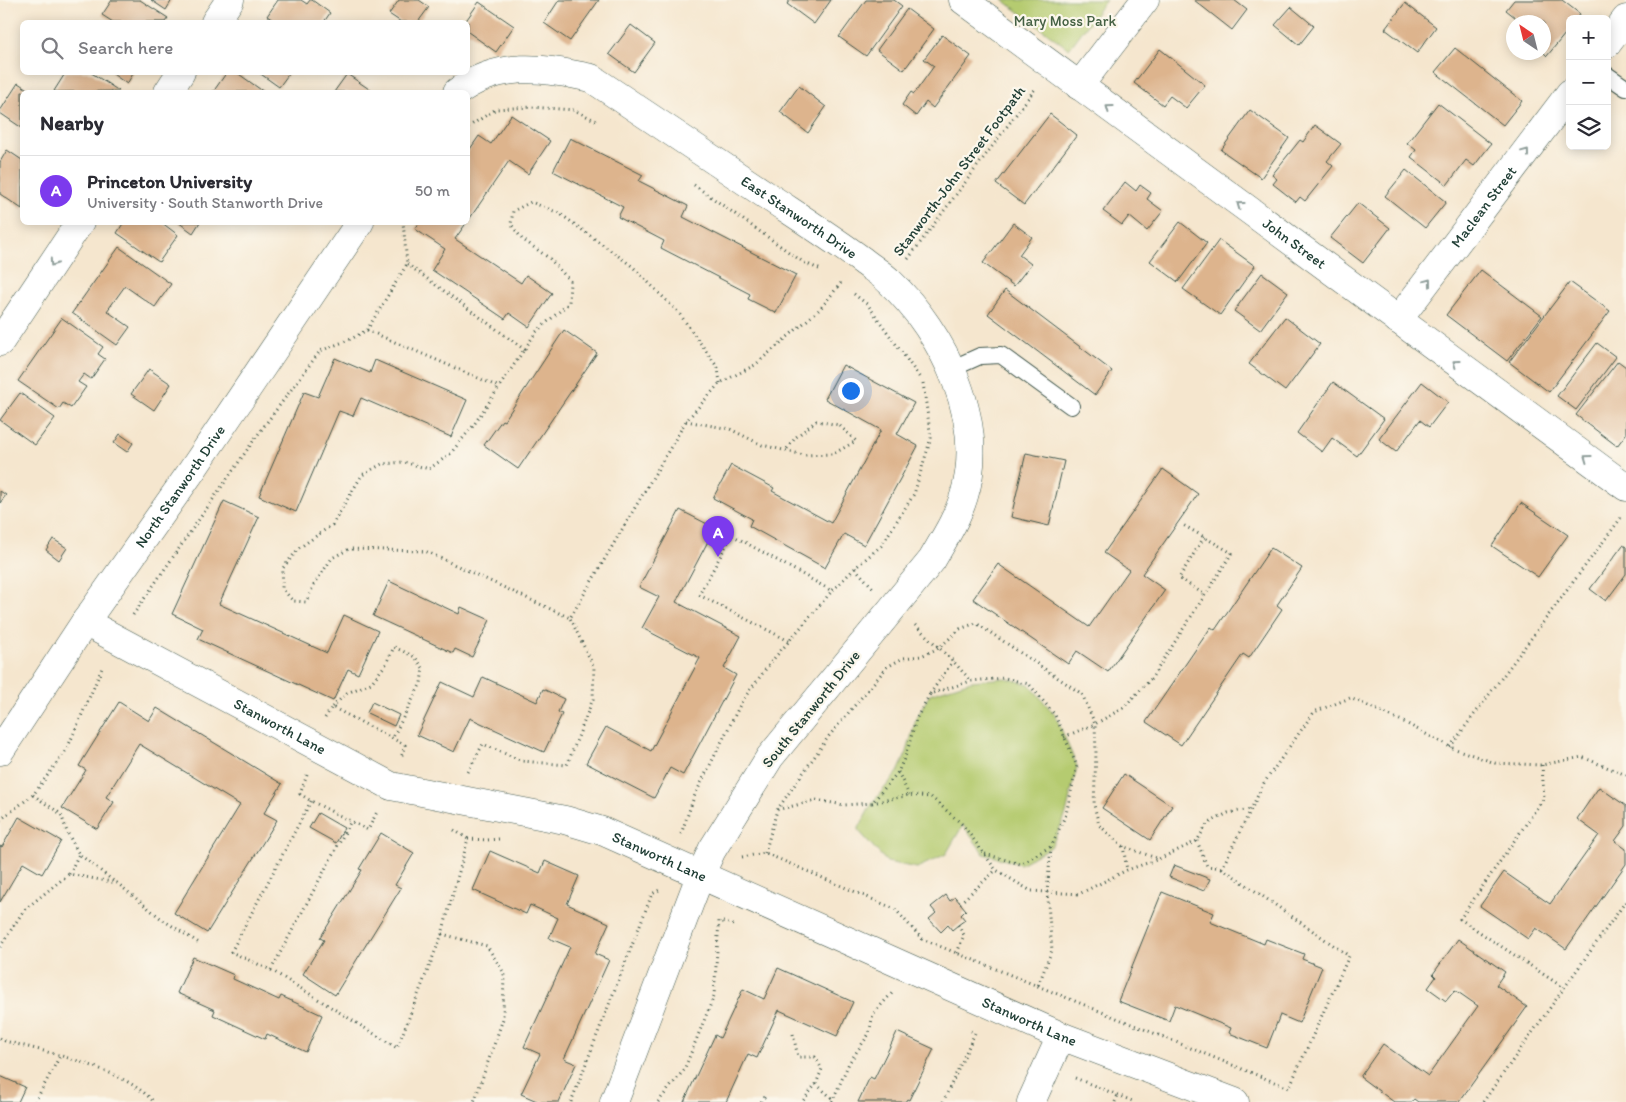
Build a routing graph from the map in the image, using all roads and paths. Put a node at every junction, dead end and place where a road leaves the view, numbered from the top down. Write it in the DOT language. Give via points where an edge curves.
graph roads {
  1 [pos="230,0"];
  2 [pos="963,0"];
  3 [pos="1145,0"];
  4 [pos="1626,19"];
  5 [pos="216,20"];
  6 [pos="1611,39"];
  7 [pos="179,75"];
  8 [pos="1611,78"];
  9 [pos="1038,85"];
  10 [pos="1079,86"];
  11 [pos="1626,88"];
  12 [pos="169,90"];
  13 [pos="460,90"];
  14 [pos="1566,98"];
  15 [pos="604,124"];
  16 [pos="470,126"];
  17 [pos="692,184"];
  18 [pos="78,225"];
  19 [pos="358,225"];
  20 [pos="403,225"];
  21 [pos="407,264"];
  22 [pos="905,264"];
  23 [pos="828,274"];
  24 [pos="835,278"];
  25 [pos="841,283"];
  26 [pos="1398,320"];
  27 [pos="366,330"];
  28 [pos="0,342"];
  29 [pos="524,350"];
  30 [pos="951,369"];
  31 [pos="720,383"];
  32 [pos="499,387"];
  33 [pos="1071,406"];
  34 [pos="686,421"];
  35 [pos="786,450"];
  36 [pos="1626,487"];
  37 [pos="964,496"];
  38 [pos="1621,518"];
  39 [pos="1183,525"];
  40 [pos="1204,537"];
  41 [pos="855,568"];
  42 [pos="832,591"];
  43 [pos="876,592"];
  44 [pos="1205,595"];
  45 [pos="133,616"];
  46 [pos="570,618"];
  47 [pos="85,622"];
  48 [pos="912,623"];
  49 [pos="789,641"];
  50 [pos="939,648"];
  51 [pos="105,661"];
  52 [pos="952,661"];
  53 [pos="103,667"];
  54 [pos="111,668"];
  55 [pos="971,681"];
  56 [pos="930,694"];
  57 [pos="332,707"];
  58 [pos="324,722"];
  59 [pos="1095,724"];
  60 [pos="1064,737"];
  61 [pos="392,738"];
  62 [pos="1450,747"];
  63 [pos="0,751"];
  64 [pos="400,761"];
  65 [pos="1542,765"];
  66 [pos="309,770"];
  67 [pos="898,772"];
  68 [pos="1626,775"];
  69 [pos="464,778"];
  70 [pos="33,795"];
  71 [pos="909,795"];
  72 [pos="311,801"];
  73 [pos="381,803"];
  74 [pos="872,803"];
  75 [pos="1252,809"];
  76 [pos="777,810"];
  77 [pos="0,820"];
  78 [pos="352,821"];
  79 [pos="453,829"];
  80 [pos="502,838"];
  81 [pos="468,839"];
  82 [pos="1197,841"];
  83 [pos="678,843"];
  84 [pos="1122,846"];
  85 [pos="1051,847"];
  86 [pos="765,853"];
  87 [pos="79,854"];
  88 [pos="984,854"];
  89 [pos="739,858"];
  90 [pos="1159,859"];
  91 [pos="1222,868"];
  92 [pos="996,870"];
  93 [pos="1127,870"];
  94 [pos="69,874"];
  95 [pos="700,876"];
  96 [pos="117,883"];
  97 [pos="650,888"];
  98 [pos="662,889"];
  99 [pos="1047,892"];
  100 [pos="652,894"];
  101 [pos="1626,901"];
  102 [pos="960,903"];
  103 [pos="958,925"];
  104 [pos="738,926"];
  105 [pos="442,934"];
  106 [pos="199,943"];
  107 [pos="0,947"];
  108 [pos="958,953"];
  109 [pos="270,970"];
  110 [pos="1038,986"];
  111 [pos="1564,988"];
  112 [pos="895,989"];
  113 [pos="967,1028"];
  114 [pos="793,1034"];
  115 [pos="1061,1036"];
  116 [pos="0,1038"];
  117 [pos="60,1056"];
  118 [pos="816,1084"];
  119 [pos="1070,1085"];
  120 [pos="767,1094"];
  121 [pos="1118,1096"];
  122 [pos="832,1101"];
  123 [pos="35,1102"];
  124 [pos="154,1102"];
  125 [pos="474,1102"];
  126 [pos="571,1102"];
  127 [pos="614,1102"];
  128 [pos="658,1102"];
  129 [pos="761,1102"];
  130 [pos="802,1102"];
  131 [pos="943,1102"];
  132 [pos="1031,1102"];
  133 [pos="1115,1102"];
  134 [pos="1135,1102"];
  135 [pos="1235,1102"];
  136 [pos="1483,1102"];
  1 -- 5 [label="street"];
  2 -- 10 [label="street, John Street"];
  3 -- 10 [label="street"];
  4 -- 6 [label="street"];
  7 -- 12 [label="street"];
  8 -- 11 [label="lane"];
  9 -- 22 [label="path, Stanworth-John Street Footpath"];
  26 -- 10 [label="street, John Street, one-way"];
  13 -- 30 [label="street, East Stanworth Drive" via="493,74 522,68 555,70 591,78 844,247 889,281 913,308"];
  26 -- 14 [label="street, Maclean Street, one-way"];
  15 -- 16 [label="path" via="574,110 531,107 496,109"];
  17 -- 23 [label="path" via="803,262"];
  18 -- 28 [label="street, one-way"];
  19 -- 47 [label="street, North Stanworth Drive"];
  20 -- 21 [label="path"];
  21 -- 27 [label="path"];
  21 -- 29 [label="path"];
  24 -- 25 [label="path"];
  25 -- 31 [label="path" via="820,309 755,365"];
  25 -- 41 [label="path" via="868,305 922,381 931,438 914,494 881,546"];
  36 -- 26 [label="street, John Street, one-way"];
  27 -- 32 [label="path"];
  27 -- 45 [label="path" via="320,351 256,437"];
  29 -- 31 [label="path" via="536,332 569,303 570,296 570,281 549,258 522,239 511,224 513,211 531,202 558,213 632,266 679,312 718,368"];
  29 -- 32 [label="path"];
  30 -- 33 [label="lane" via="980,356 1001,355"];
  30 -- 37 [label="street, East Stanworth Drive" via="970,435 970,467"];
  31 -- 34 [label="path"];
  32 -- 46 [label="path" via="450,454 429,469 404,462 382,464 362,475 332,525 299,548 284,568 282,588 293,601 306,602 332,558 349,549 424,551"];
  34 -- 35 [label="path" via="730,429 762,444"];
  34 -- 46 [label="path"];
  35 -- 35 [label="path" via="804,455 834,454 856,441 839,426 816,421"];
  37 -- 95 [label="street, South Stanworth Drive" via="952,526 932,560 770,757 712,850"];
  38 -- 62 [label="path"];
  39 -- 40 [label="path"];
  40 -- 44 [label="path" via="1179,578"];
  40 -- 44 [label="path" via="1232,553"];
  41 -- 42 [label="path"];
  41 -- 43 [label="path"];
  42 -- 49 [label="path"];
  42 -- 49 [label="path" via="732,535 699,595"];
  44 -- 59 [label="path" via="1151,679 1123,708"];
  46 -- 69 [label="path" via="594,667 592,699 566,765 522,761 483,744"];
  47 -- 63 [label="street, North Stanworth Drive"];
  47 -- 95 [label="street, Stanworth Lane" via="391,786 566,820 602,831"];
  48 -- 50 [label="path"];
  49 -- 83 [label="path" via="742,702 694,798"];
  50 -- 52 [label="path"];
  50 -- 59 [label="path" via="960,629 976,623 1082,694"];
  50 -- 76 [label="path" via="921,656 902,658 886,667 829,736"];
  51 -- 53 [label="path"];
  52 -- 55 [label="path"];
  52 -- 56 [label="path"];
  53 -- 54 [label="path"];
  53 -- 70 [label="path" via="67,748"];
  55 -- 56 [label="path"];
  55 -- 60 [label="path" via="1005,678 1029,684 1055,714"];
  56 -- 67 [label="path" via="916,719"];
  57 -- 58 [label="path"];
  57 -- 61 [label="path"];
  57 -- 61 [label="path" via="347,693 371,683 394,647 415,657 423,668 420,683"];
  59 -- 60 [label="path"];
  59 -- 84 [label="path" via="1094,805 1099,825"];
  60 -- 85 [label="path" via="1076,766 1066,814"];
  61 -- 64 [label="path" via="405,746"];
  62 -- 65 [label="path" via="1495,763"];
  62 -- 75 [label="path" via="1350,698 1314,712 1264,783"];
  65 -- 68 [label="path" via="1582,756"];
  65 -- 111 [label="path" via="1544,798 1460,919"];
  66 -- 72 [label="path" via="300,794"];
  67 -- 71 [label="path"];
  67 -- 74 [label="path"];
  70 -- 77 [label="path"];
  70 -- 87 [label="path" via="61,814"];
  71 -- 74 [label="path"];
  71 -- 88 [label="path" via="931,797 964,825"];
  72 -- 78 [label="path"];
  72 -- 109 [label="path" via="231,952"];
  73 -- 78 [label="path" via="368,830"];
  74 -- 76 [label="path" via="844,805 816,800"];
  75 -- 82 [label="path" via="1228,813 1207,824"];
  75 -- 91 [label="path"];
  76 -- 86 [label="path"];
  78 -- 109 [label="path"];
  79 -- 81 [label="path"];
  80 -- 81 [label="path"];
  81 -- 105 [label="path"];
  82 -- 90 [label="path"];
  82 -- 91 [label="path" via="1207,866"];
  84 -- 90 [label="path"];
  84 -- 93 [label="path"];
  85 -- 88 [label="path" via="1020,864"];
  85 -- 99 [label="path"];
  86 -- 89 [label="path"];
  86 -- 108 [label="path" via="895,909 922,939"];
  87 -- 94 [label="path"];
  87 -- 96 [label="path"];
  88 -- 92 [label="path"];
  90 -- 93 [label="path"];
  91 -- 110 [label="path" via="1349,956 1290,1088"];
  92 -- 99 [label="path" via="1031,891"];
  92 -- 102 [label="path"];
  93 -- 99 [label="path" via="1079,894"];
  94 -- 96 [label="path"];
  94 -- 107 [label="path" via="24,910"];
  95 -- 115 [label="street, Stanworth Lane"];
  95 -- 127 [label="street, South Stanworth Drive"];
  96 -- 106 [label="path" via="163,920"];
  97 -- 100 [label="path"];
  98 -- 100 [label="path"];
  99 -- 110 [label="path" via="1052,950"];
  100 -- 126 [label="path"];
  101 -- 111 [label="path"];
  103 -- 108 [label="path" via="964,935"];
  104 -- 128 [label="path" via="719,920 714,996 684,1070"];
  105 -- 109 [label="path" via="397,1048"];
  105 -- 125 [label="path" via="488,946 504,973 503,1019"];
  108 -- 110 [label="path"];
  111 -- 136 [label="path"];
  112 -- 122 [label="path" via="873,1014 869,1034 849,1063"];
  113 -- 131 [label="path" via="975,1033"];
  114 -- 118 [label="path" via="798,1057 815,1057 822,1069"];
  115 -- 132 [label="street"];
  115 -- 135 [label="street, Stanworth Lane"];
  116 -- 117 [label="path"];
  117 -- 123 [label="path"];
  117 -- 124 [label="path" via="107,1072 144,1091"];
  118 -- 122 [label="path"];
  118 -- 130 [label="path"];
  119 -- 121 [label="path" via="1073,1077"];
  120 -- 129 [label="path"];
  121 -- 133 [label="path"];
  121 -- 134 [label="path"];
}
